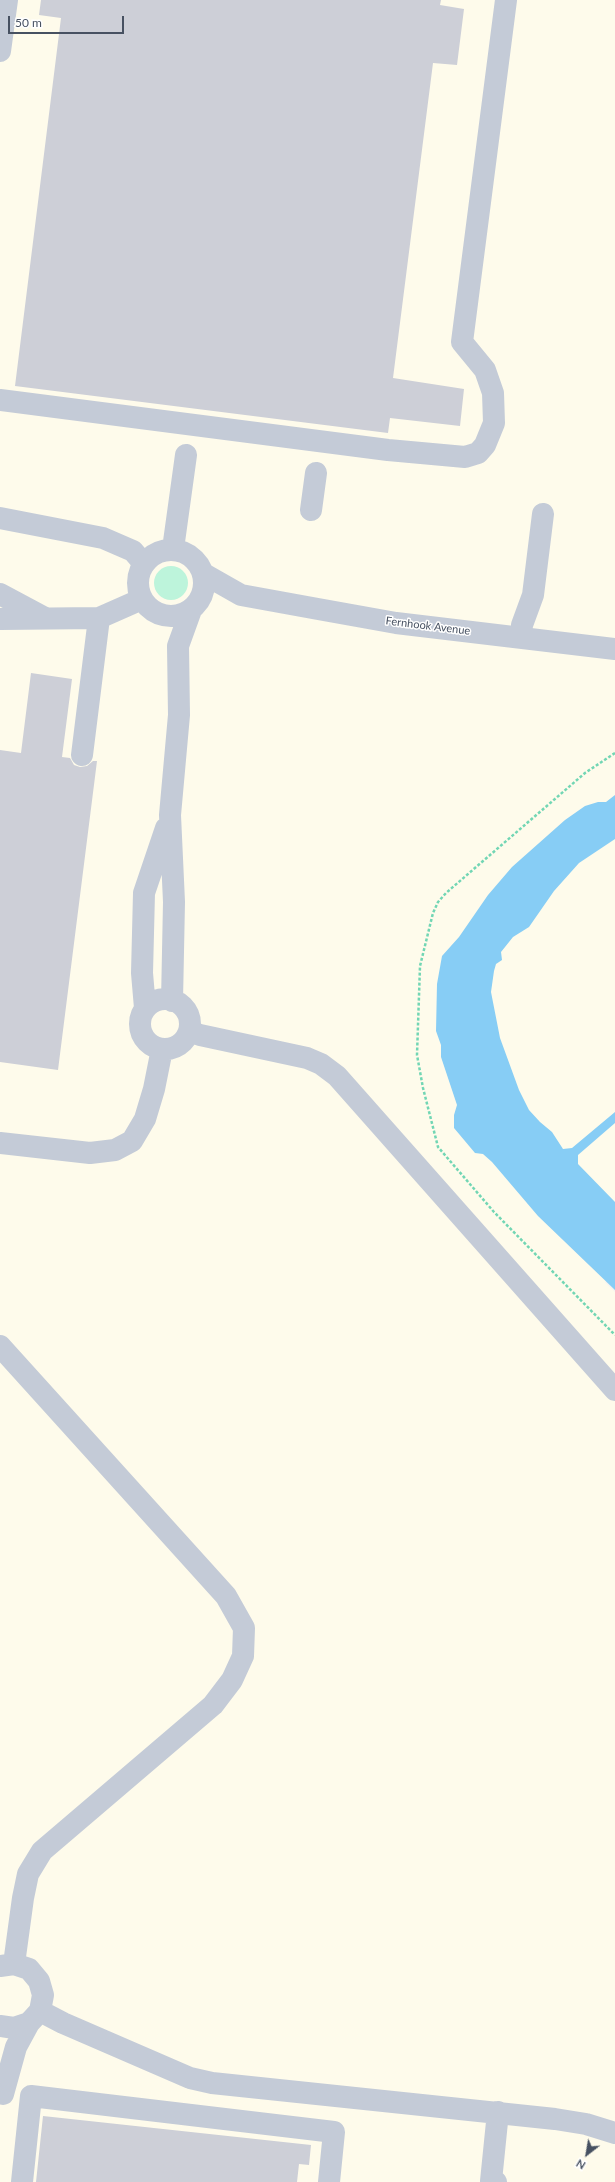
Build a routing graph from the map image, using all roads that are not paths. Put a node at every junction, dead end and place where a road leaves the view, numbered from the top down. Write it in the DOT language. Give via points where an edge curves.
graph roads {
  1 [pos="6,0"];
  2 [pos="506,0"];
  3 [pos="0,51"];
  4 [pos="0,400"];
  5 [pos="186,455"];
  6 [pos="316,473"];
  7 [pos="311,510"];
  8 [pos="543,514"];
  9 [pos="0,518"];
  10 [pos="172,549"];
  11 [pos="144,564"];
  12 [pos="204,574"];
  13 [pos="0,594"];
  14 [pos="241,595"];
  15 [pos="142,599"];
  16 [pos="194,608"];
  17 [pos="163,615"];
  18 [pos="43,618"];
  19 [pos="98,618"];
  20 [pos="0,619"];
  21 [pos="521,638"];
  22 [pos="178,646"];
  23 [pos="615,650"];
  24 [pos="82,755"];
  25 [pos="170,815"];
  26 [pos="172,1001"];
  27 [pos="145,1008"];
  28 [pos="189,1031"];
  29 [pos="162,1049"];
  30 [pos="0,1143"];
  31 [pos="0,1346"];
  32 [pos="615,1390"];
  33 [pos="7,1965"];
  34 [pos="34,2016"];
  35 [pos="0,2026"];
  36 [pos="3,2094"];
  37 [pos="498,2112"];
  38 [pos="615,2133"];
  39 [pos="22,2182"];
  40 [pos="329,2182"];
  41 [pos="496,2182"];
  1 -- 3 [label="street"];
  2 -- 4 [label="street" via="462,342 485,370 493,393 494,423 478,453 459,457 388,450"];
  5 -- 10 [label="street"];
  6 -- 7 [label="street"];
  8 -- 21 [label="street" via="532,595 522,625"];
  9 -- 11 [label="street" via="103,538 133,551"];
  10 -- 11 [label="street" via="153,554"];
  10 -- 12 [label="street" via="183,551 192,557"];
  11 -- 15 [label="street" via="138,578"];
  12 -- 14 [label="street, Fernhook Avenue"];
  12 -- 16 [label="street" via="202,596"];
  13 -- 18 [label="street"];
  14 -- 16 [label="street, Fernhook Avenue"];
  14 -- 21 [label="street, Fernhook Avenue" via="396,623"];
  15 -- 17 [label="street" via="154,612"];
  15 -- 19 [label="street"];
  16 -- 17 [label="street" via="182,615"];
  16 -- 22 [label="street"];
  17 -- 22 [label="street"];
  18 -- 19 [label="street"];
  18 -- 20 [label="street"];
  19 -- 24 [label="street"];
  21 -- 23 [label="street, Fernhook Avenue"];
  22 -- 25 [label="street" via="179,715"];
  25 -- 26 [label="street" via="174,902"];
  25 -- 27 [label="street" via="144,894 142,973"];
  26 -- 27 [label="street" via="158,1001"];
  26 -- 28 [label="street" via="181,1005 187,1012 190,1021"];
  27 -- 29 [label="street" via="141,1016 142,1033 146,1041"];
  28 -- 29 [label="street" via="179,1045"];
  28 -- 32 [label="street" via="307,1058 321,1064 337,1076"];
  29 -- 30 [label="street" via="145,1119 132,1140 115,1150 90,1154"];
  31 -- 33 [label="street" via="226,1596 244,1628 244,1656 232,1680 213,1704 42,1851 28,1874"];
  33 -- 34 [label="street" via="29,1969 39,1981 43,1995"];
  34 -- 35 [label="street" via="14,2028"];
  34 -- 36 [label="street" via="16,2047"];
  34 -- 37 [label="street" via="63,2023 190,2078 212,2084"];
  37 -- 38 [label="street" via="586,2124"];
  37 -- 41 [label="street" via="491,2182"];
  39 -- 40 [label="street" via="31,2096 334,2132"];
}
